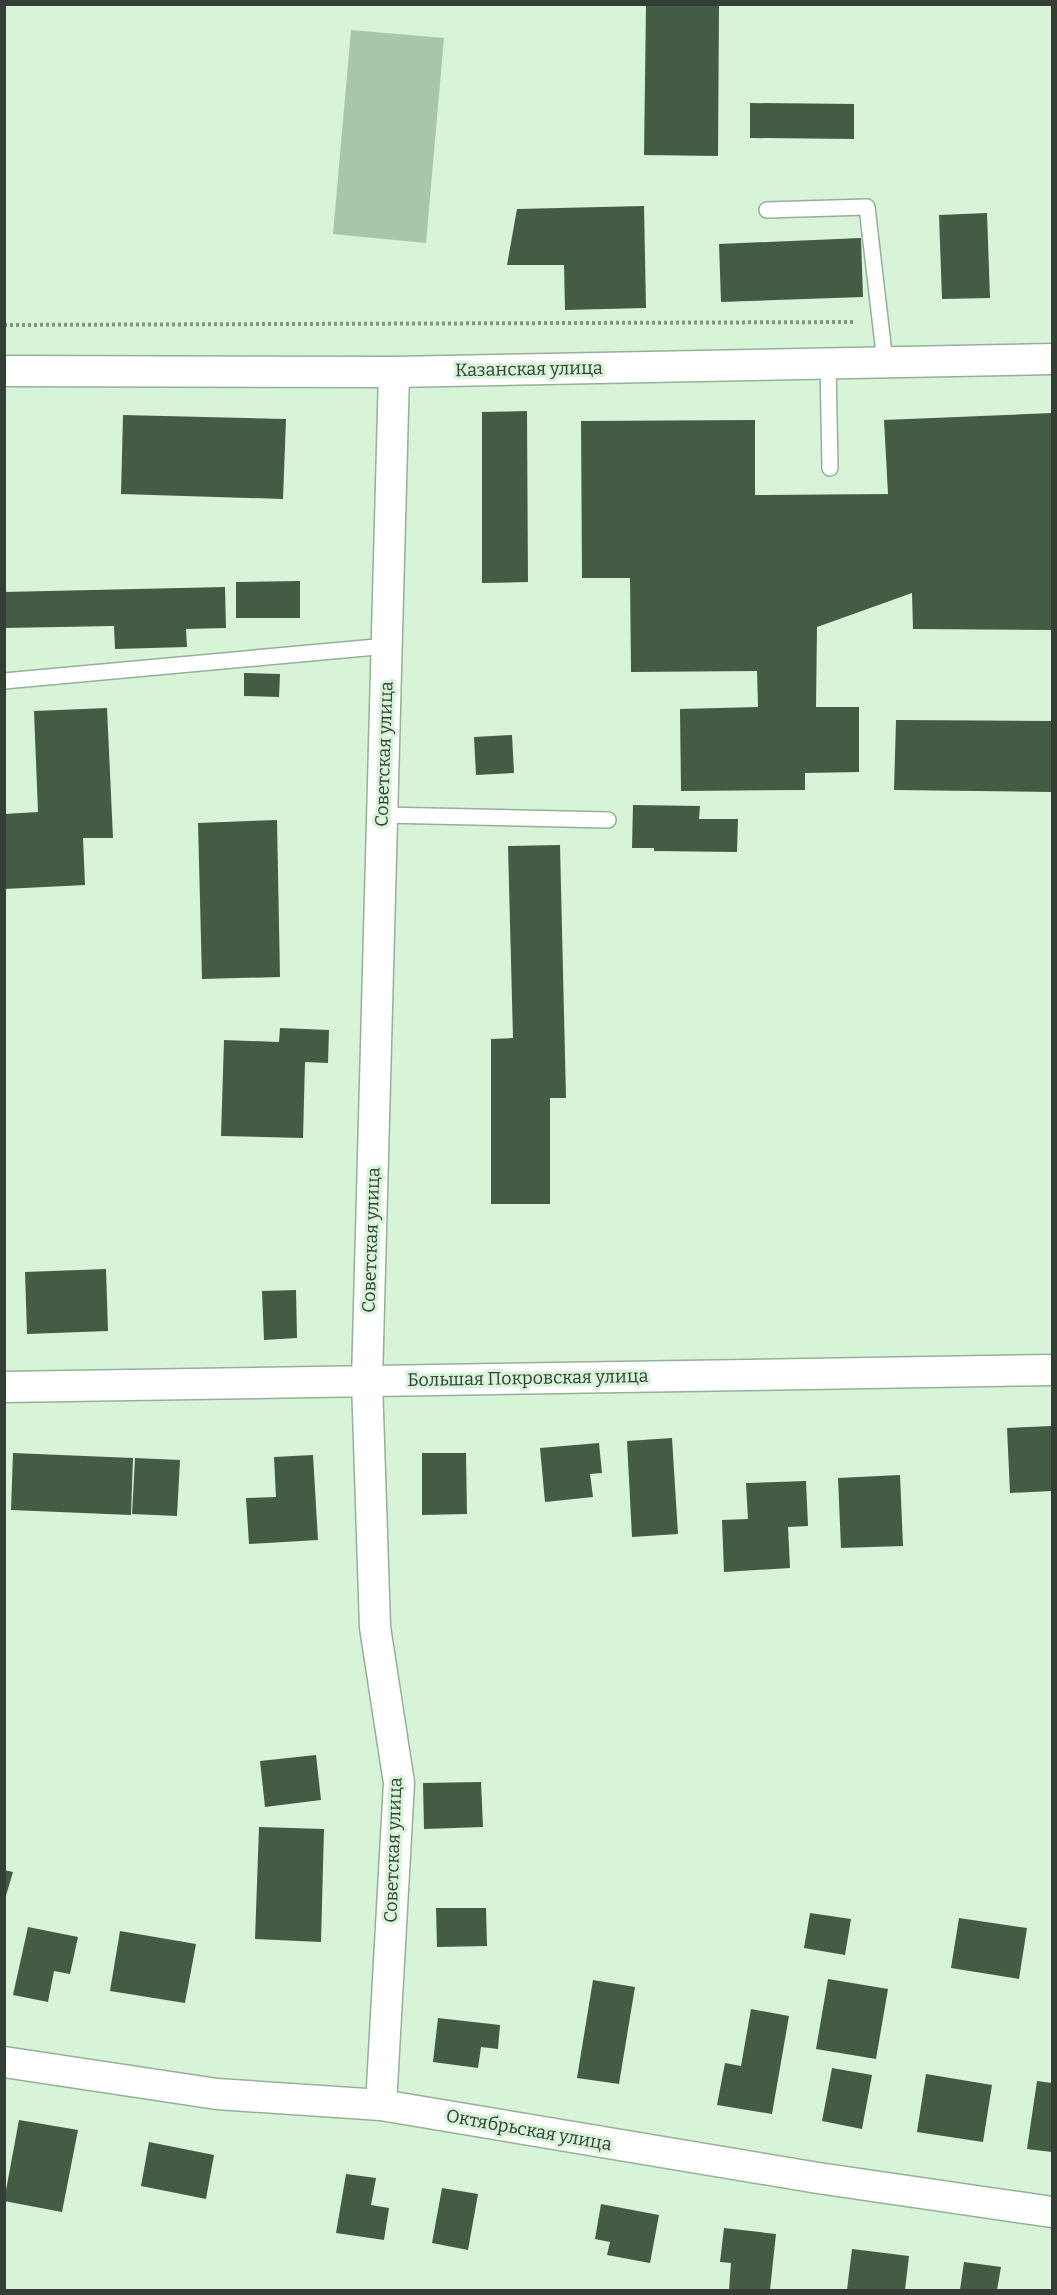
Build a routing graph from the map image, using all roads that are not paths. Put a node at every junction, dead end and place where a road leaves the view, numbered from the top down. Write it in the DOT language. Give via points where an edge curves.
graph roads {
  1 [pos="767,210"];
  2 [pos="1053,358"];
  3 [pos="885,362"];
  4 [pos="828,363"];
  5 [pos="4,370"];
  6 [pos="394,372"];
  7 [pos="830,468"];
  8 [pos="387,646"];
  9 [pos="4,681"];
  10 [pos="382,816"];
  11 [pos="608,820"];
  12 [pos="1053,1370"];
  13 [pos="367,1381"];
  14 [pos="4,1387"];
  15 [pos="4,2062"];
  16 [pos="381,2105"];
  17 [pos="1053,2212"];
  1 -- 3 [label="lane" via="867,207"];
  2 -- 3 [label="street, Казанская улица"];
  3 -- 4 [label="street, Казанская улица"];
  4 -- 6 [label="street, Казанская улица"];
  4 -- 7 [label="lane"];
  5 -- 6 [label="street, Казанская улица"];
  6 -- 8 [label="street, Советская улица"];
  8 -- 9 [label="lane"];
  8 -- 10 [label="street, Советская улица"];
  10 -- 11 [label="lane"];
  10 -- 13 [label="street, Советская улица"];
  12 -- 13 [label="street, Большая Покровская улица"];
  13 -- 14 [label="street, Большая Покровская улица"];
  13 -- 16 [label="street, Советская улица" via="375,1627 399,1784"];
  15 -- 16 [label="street, Октябрьская улица" via="217,2094"];
  16 -- 17 [label="street, Октябрьская улица" via="818,2178"];
}
